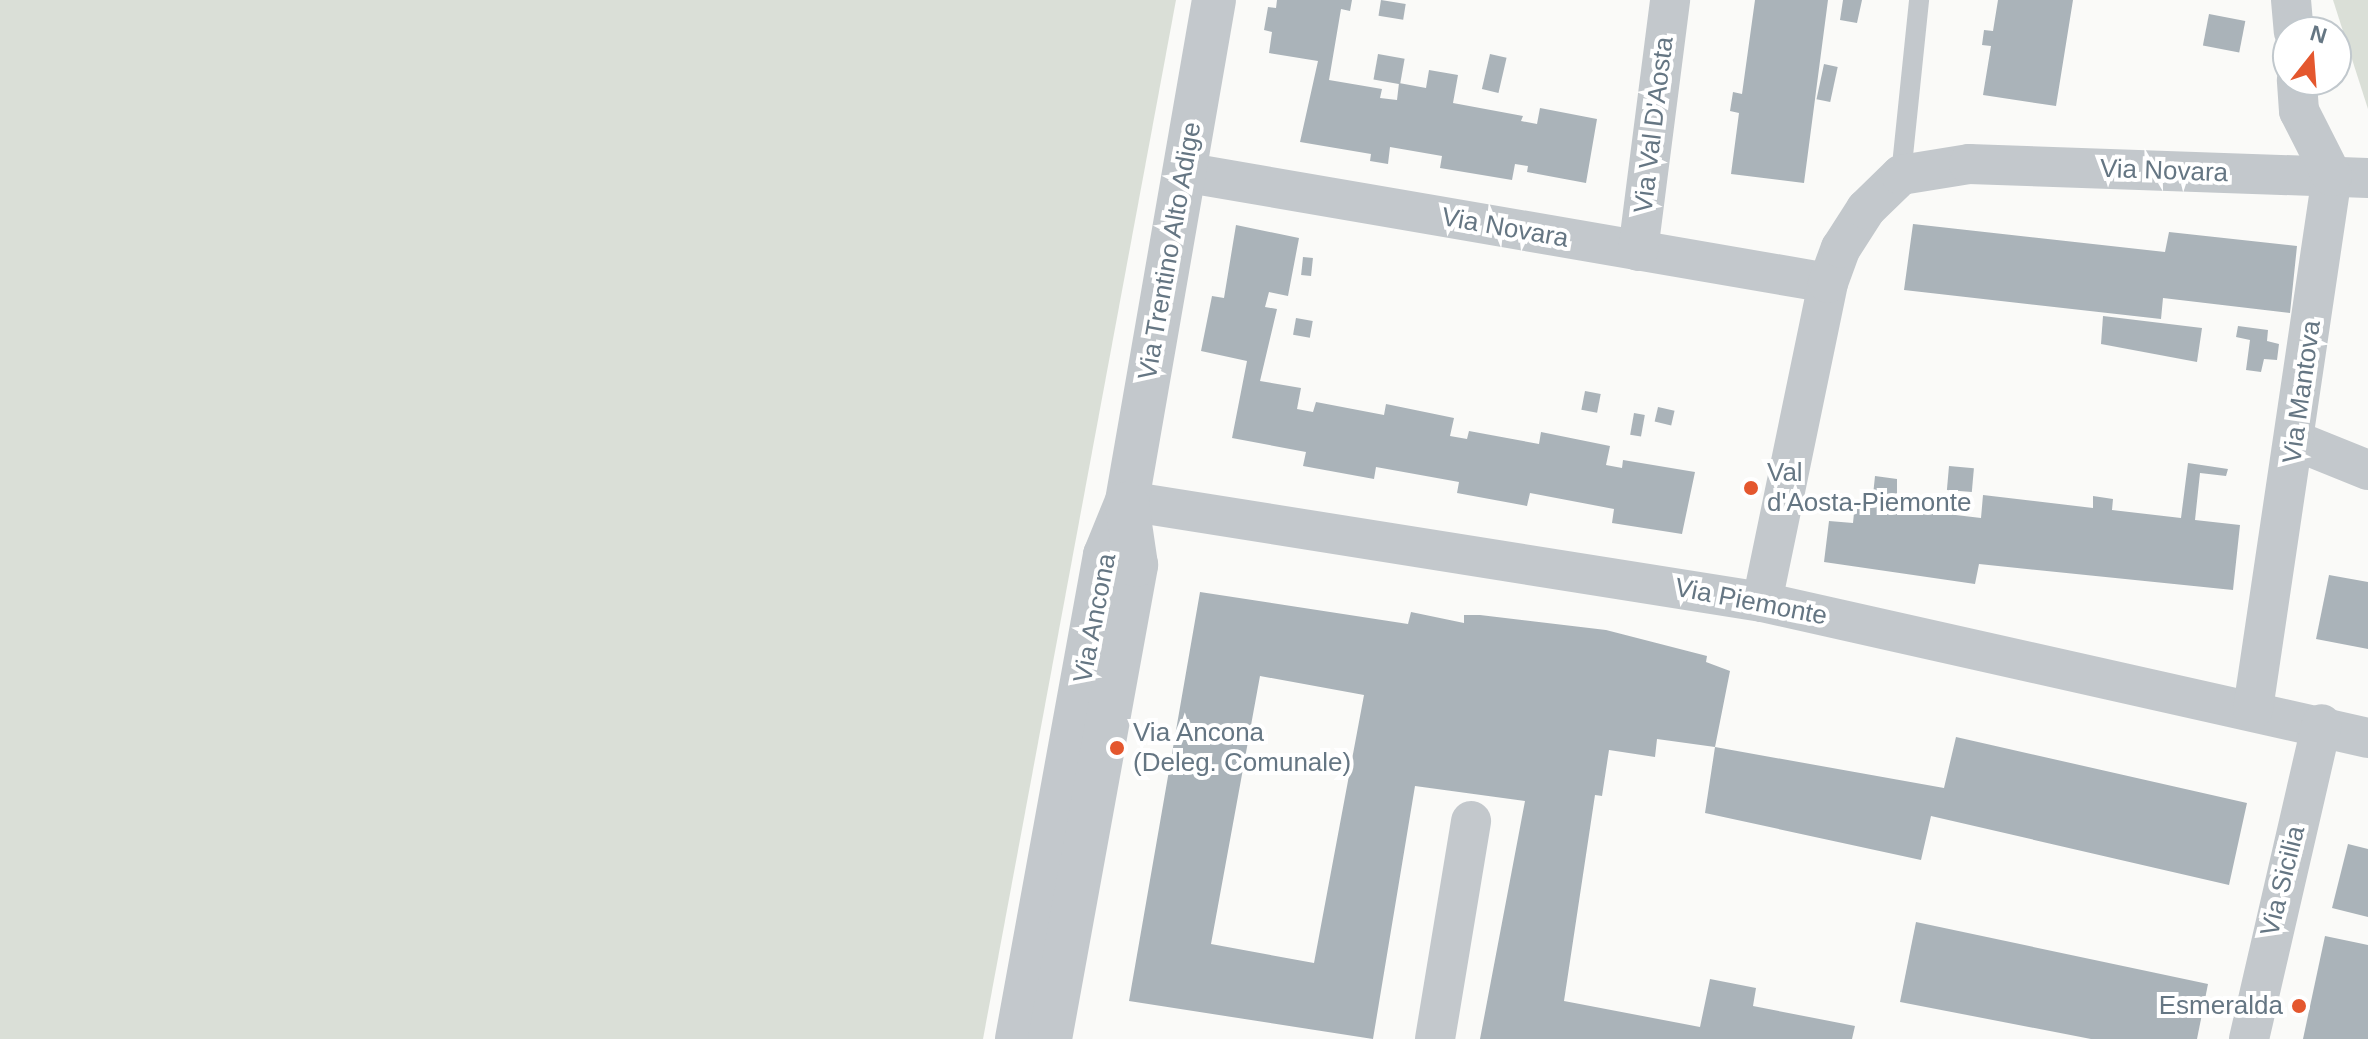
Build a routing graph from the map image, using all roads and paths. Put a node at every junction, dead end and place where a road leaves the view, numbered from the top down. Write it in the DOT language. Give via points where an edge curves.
graph roads {
  1 [pos="1214,0"];
  2 [pos="1670,0"];
  3 [pos="1919,0"];
  4 [pos="2298,96"];
  5 [pos="1183,172"];
  6 [pos="1901,175"];
  7 [pos="2350,177"];
  8 [pos="1638,251"];
  9 [pos="1828,283"];
  10 [pos="2296,441"];
  11 [pos="2368,470"];
  12 [pos="1127,501"];
  13 [pos="1762,602"];
  14 [pos="2253,709"];
  15 [pos="2322,724"];
  16 [pos="2368,738"];
  17 [pos="1471,821"];
  18 [pos="1017,1039"];
  19 [pos="1050,1039"];
  20 [pos="1435,1039"];
  21 [pos="2249,1039"];
  1 -- 5 [label="street, Via Trentino Alto Adige"];
  2 -- 8 [label="street, Via Val D'Aosta"];
  3 -- 6 [label="lane"];
  4 -- 7 [label="street" via="2299,111"];
  5 -- 8 [label="street, Via Novara"];
  5 -- 12 [label="street, Via Trentino Alto Adige"];
  6 -- 7 [label="street, Via Novara" via="1969,164"];
  6 -- 9 [label="street" via="1866,209 1841,248"];
  7 -- 10 [label="street, Via Mantova"];
  8 -- 9 [label="street, Via Novara"];
  9 -- 13 [label="street"];
  10 -- 11 [label="street"];
  10 -- 14 [label="street, Via Mantova"];
  12 -- 13 [label="street, Via Piemonte"];
  12 -- 18 [label="street, Via Ancona" via="1105,555"];
  12 -- 19 [label="street, Via Ancona" via="1136,565"];
  13 -- 14 [label="street, Via Piemonte"];
  14 -- 15 [label="street, Via Piemonte"];
  15 -- 16 [label="street, Via Piemonte"];
  15 -- 21 [label="street, Via Sicilia"];
  17 -- 20 [label="street"];
}
